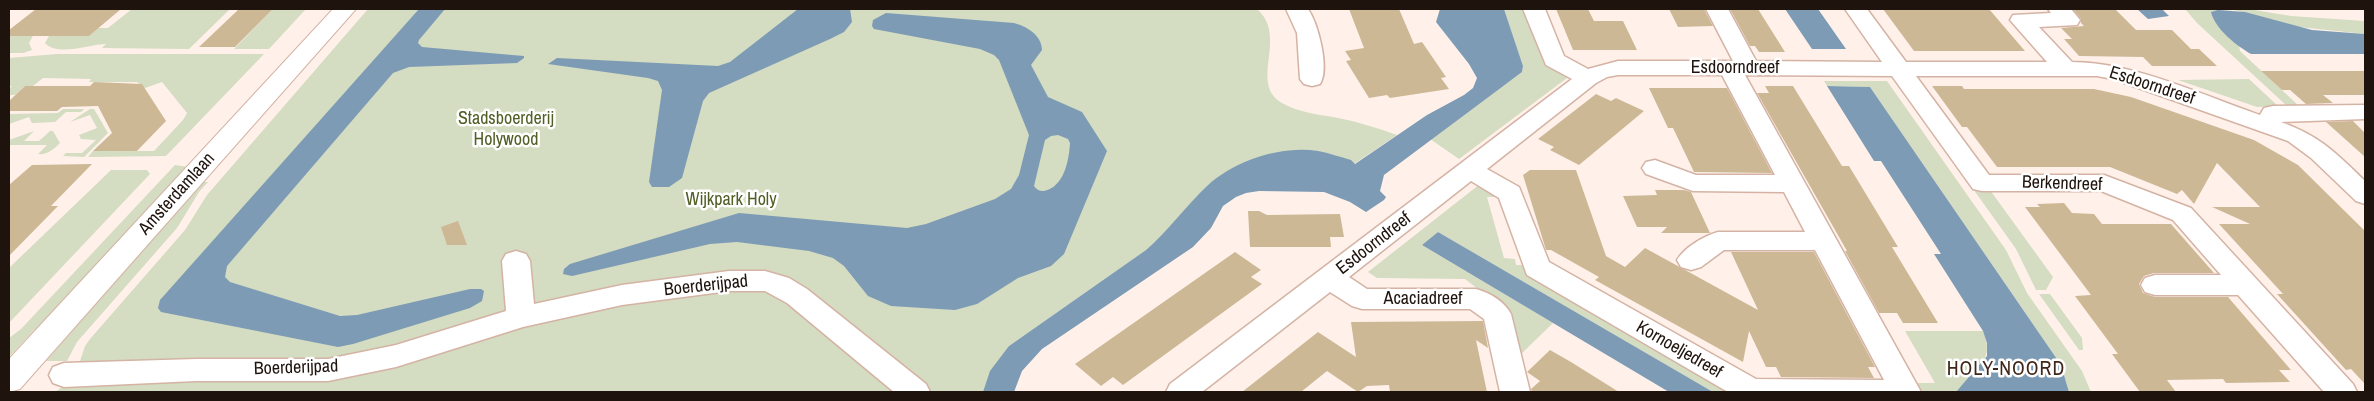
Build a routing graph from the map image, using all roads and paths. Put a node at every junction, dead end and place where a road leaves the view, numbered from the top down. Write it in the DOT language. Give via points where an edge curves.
graph roads {
  1 [pos="345,9"];
  2 [pos="1297,9"];
  3 [pos="1534,9"];
  4 [pos="1717,9"];
  5 [pos="1856,9"];
  6 [pos="2059,9"];
  7 [pos="1738,67"];
  8 [pos="1902,69"];
  9 [pos="2066,69"];
  10 [pos="1588,78"];
  11 [pos="1312,79"];
  12 [pos="2365,112"];
  13 [pos="2267,125"];
  14 [pos="1655,168"];
  15 [pos="1470,170"];
  16 [pos="1791,184"];
  17 [pos="2365,195"];
  18 [pos="1823,241"];
  19 [pos="1691,260"];
  20 [pos="516,261"];
  21 [pos="1330,279"];
  22 [pos="2155,285"];
  23 [pos="2244,285"];
  24 [pos="521,317"];
  25 [pos="64,375"];
  26 [pos="9,380"];
  27 [pos="915,392"];
  28 [pos="1181,392"];
  29 [pos="1516,392"];
  30 [pos="2342,392"];
  1 -- 26 [label="street, Amsterdamlaan"];
  2 -- 11 [label="street" via="1304,20 1308,38"];
  3 -- 10 [label="street" via="1554,60"];
  4 -- 7 [label="street"];
  5 -- 8 [label="street"];
  6 -- 9 [label="street" via="2070,20 2021,20"];
  7 -- 8 [label="street, Esdoorndreef"];
  7 -- 10 [label="street, Esdoorndreef" via="1618,68 1600,71"];
  7 -- 16 [label="street, Kornoeljedreef"];
  8 -- 9 [label="street, Esdoorndreef"];
  8 -- 23 [label="street, Berkendreef" via="1982,183 2104,183 2182,214"];
  9 -- 13 [label="street, Esdoorndreef" via="2118,73"];
  10 -- 15 [label="street, Esdoorndreef"];
  12 -- 13 [label="street" via="2273,113"];
  13 -- 17 [label="street, Esdoorndreef" via="2306,141"];
  14 -- 16 [label="street" via="1693,184"];
  15 -- 18 [label="street, Kornoeljedreef" via="1510,193 1537,268 1750,391 1906,392"];
  15 -- 21 [label="street, Esdoorndreef"];
  16 -- 18 [label="street, Kornoeljedreef"];
  18 -- 19 [label="street" via="1718,240"];
  20 -- 24 [label="street"];
  21 -- 28 [label="street, Esdoorndreef"];
  21 -- 29 [label="street, Acaciadreef" via="1362,299 1476,299 1497,314"];
  22 -- 23 [label="street"];
  23 -- 30 [label="street, Berkendreef"];
  24 -- 25 [label="street, Boerderijpad" via="396,356 328,370"];
  24 -- 27 [label="street, Boerderijpad" via="622,295 729,281 765,280 797,296"];
}
